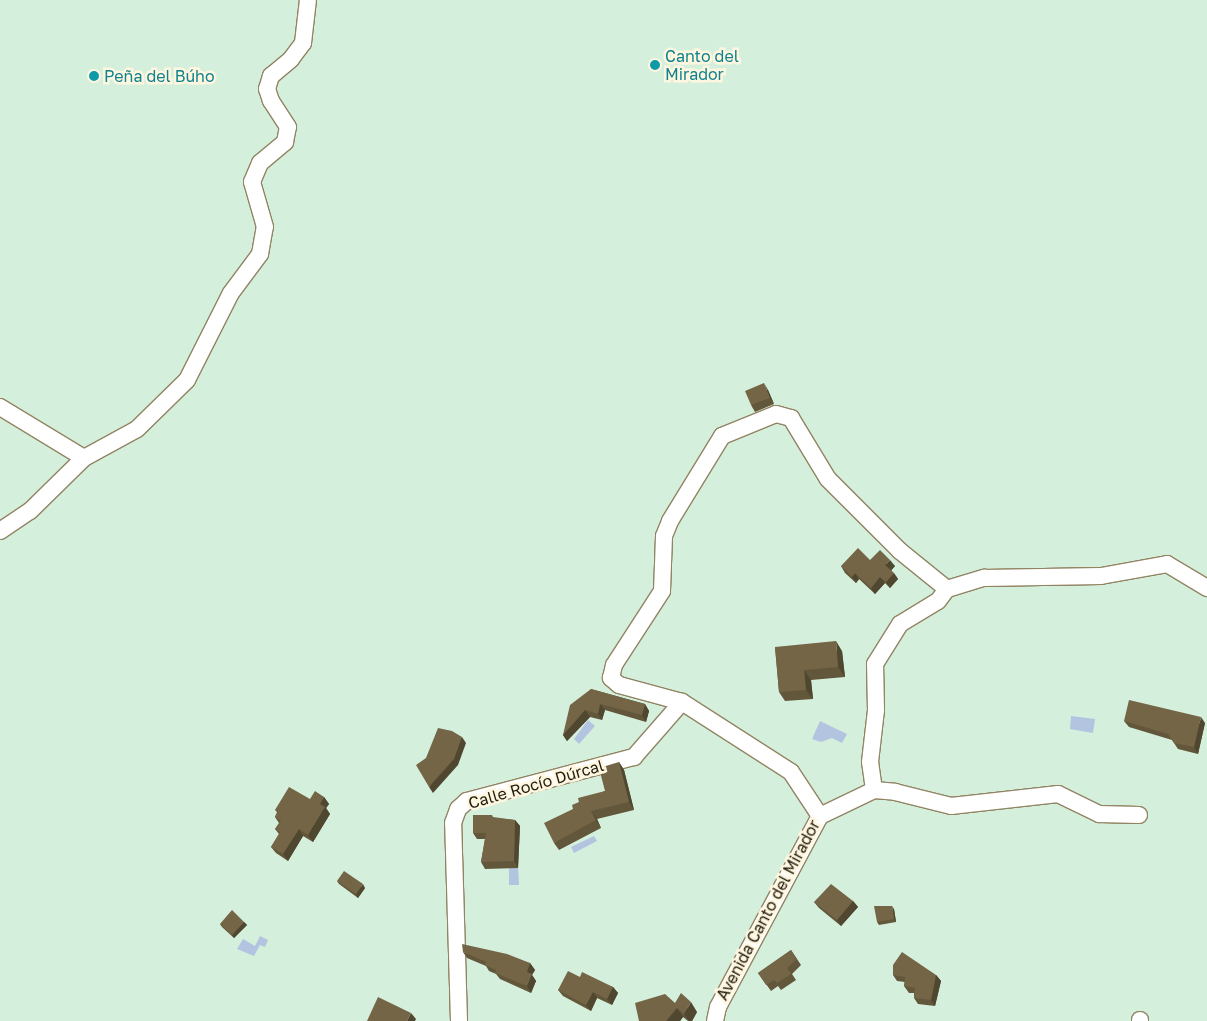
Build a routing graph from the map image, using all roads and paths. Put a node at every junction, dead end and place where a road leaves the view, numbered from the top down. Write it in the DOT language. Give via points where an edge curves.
graph roads {
  1 [pos="308,0"];
  2 [pos="0,407"];
  3 [pos="84,458"];
  4 [pos="0,531"];
  5 [pos="947,588"];
  6 [pos="1206,588"];
  7 [pos="682,702"];
  8 [pos="874,790"];
  9 [pos="1139,815"];
  10 [pos="820,816"];
  11 [pos="459,1021"];
  12 [pos="715,1021"];
  1 -- 3 [label="street" via="303,43 272,76 267,89 270,101 288,126 285,142 260,163 252,182 265,227 260,254 231,293 188,380 137,428"];
  2 -- 3 [label="street"];
  3 -- 4 [label="street" via="30,511"];
  5 -- 6 [label="street" via="984,578 1101,576 1168,564"];
  5 -- 7 [label="street, Avenida Canto del Mirador" via="900,551 828,479 791,418 776,414 722,436 670,521 664,536 662,591 614,665 611,678 619,685"];
  5 -- 8 [label="street" via="938,601 900,624 875,664 876,710 870,762"];
  7 -- 10 [label="street, Avenida Canto del Mirador" via="791,772"];
  7 -- 11 [label="street, Calle Rocío Dúrcal" via="634,756 468,801 458,809 453,822"];
  8 -- 9 [label="street" via="951,806 1058,794 1099,814"];
  8 -- 10 [label="street"];
  10 -- 12 [label="street, Avenida Canto del Mirador" via="718,1007"];
}
